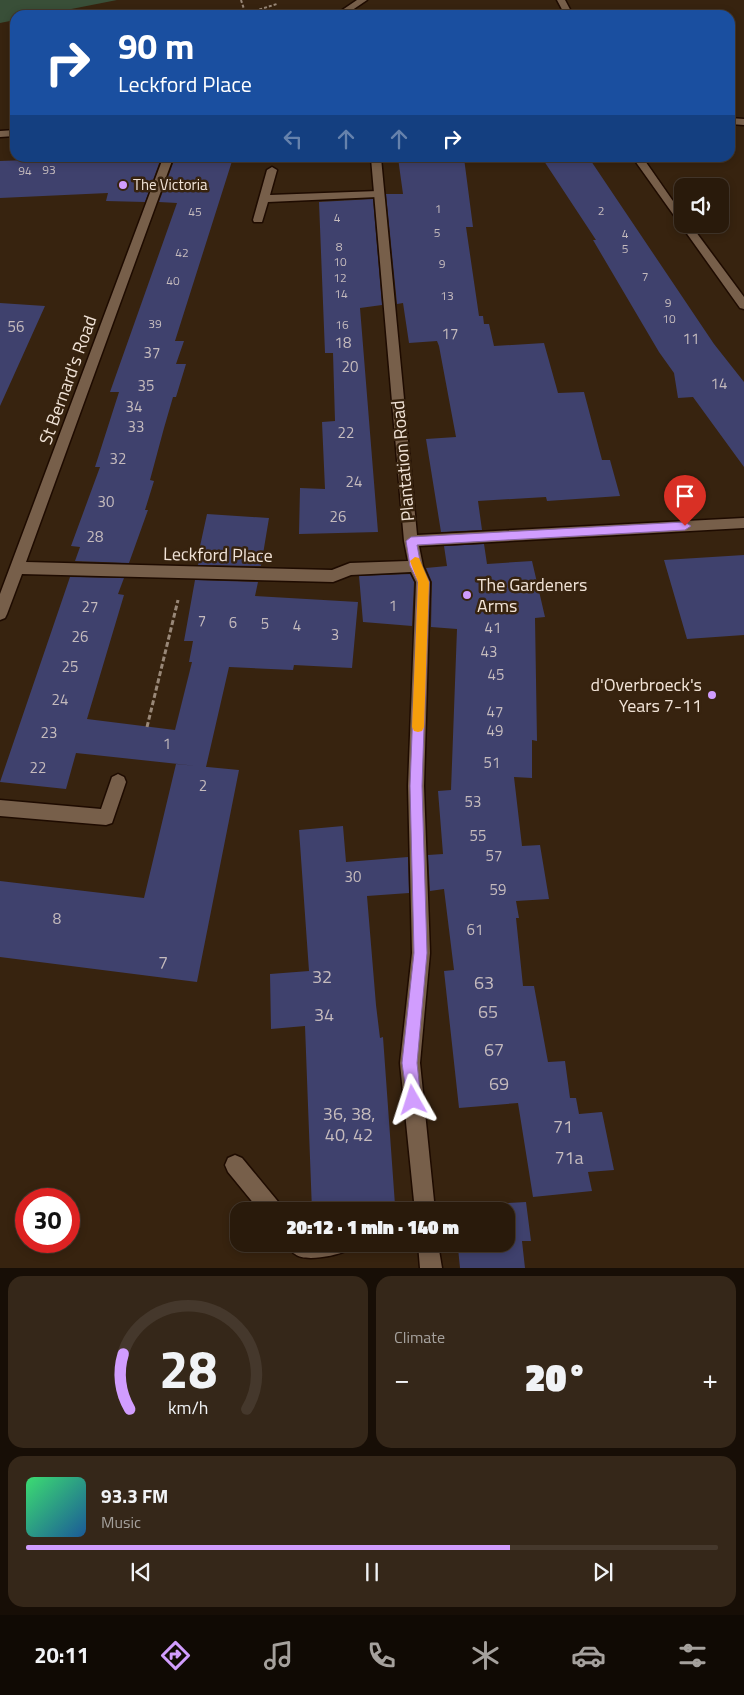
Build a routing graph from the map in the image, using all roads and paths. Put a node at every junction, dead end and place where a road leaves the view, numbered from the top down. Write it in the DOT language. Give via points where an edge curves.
graph roads {
  1 [pos="363,0"];
  2 [pos="278,4"];
  3 [pos="259,10"];
  4 [pos="347,10"];
  5 [pos="167,162"];
  6 [pos="376,162"];
  7 [pos="641,162"];
  8 [pos="272,170"];
  9 [pos="378,194"];
  10 [pos="263,199"];
  11 [pos="674,208"];
  12 [pos="258,220"];
  13 [pos="692,233"];
  14 [pos="744,305"];
  15 [pos="744,523"];
  16 [pos="411,541"];
  17 [pos="416,566"];
  18 [pos="17,568"];
  19 [pos="185,573"];
  20 [pos="0,614"];
  21 [pos="147,727"];
  22 [pos="118,782"];
  23 [pos="0,808"];
  24 [pos="235,1165"];
  25 [pos="266,1202"];
  26 [pos="424,1202"];
  27 [pos="429,1252"];
  28 [pos="431,1268"];
  1 -- 4 [label="street"];
  2 -- 3 [label="path"];
  5 -- 18 [label="street, St Bernard's Road"];
  6 -- 9 [label="street, Plantation Road"];
  7 -- 11 [label="street"];
  8 -- 10 [label="street"];
  9 -- 10 [label="street"];
  9 -- 16 [label="street, Plantation Road"];
  10 -- 12 [label="street"];
  13 -- 14 [label="street"];
  15 -- 16 [label="street"];
  16 -- 17 [label="street, Plantation Road"];
  17 -- 19 [label="street, Leckford Place" via="350,569 333,576"];
  17 -- 26 [label="street, Plantation Road" via="423,582 416,786 421,953 410,1063"];
  18 -- 19 [label="street, Leckford Place"];
  18 -- 20 [label="street, St Bernard's Road"];
  19 -- 21 [label="path"];
  22 -- 23 [label="street" via="106,817"];
  24 -- 25 [label="street"];
  27 -- 28 [label="street"];
}
